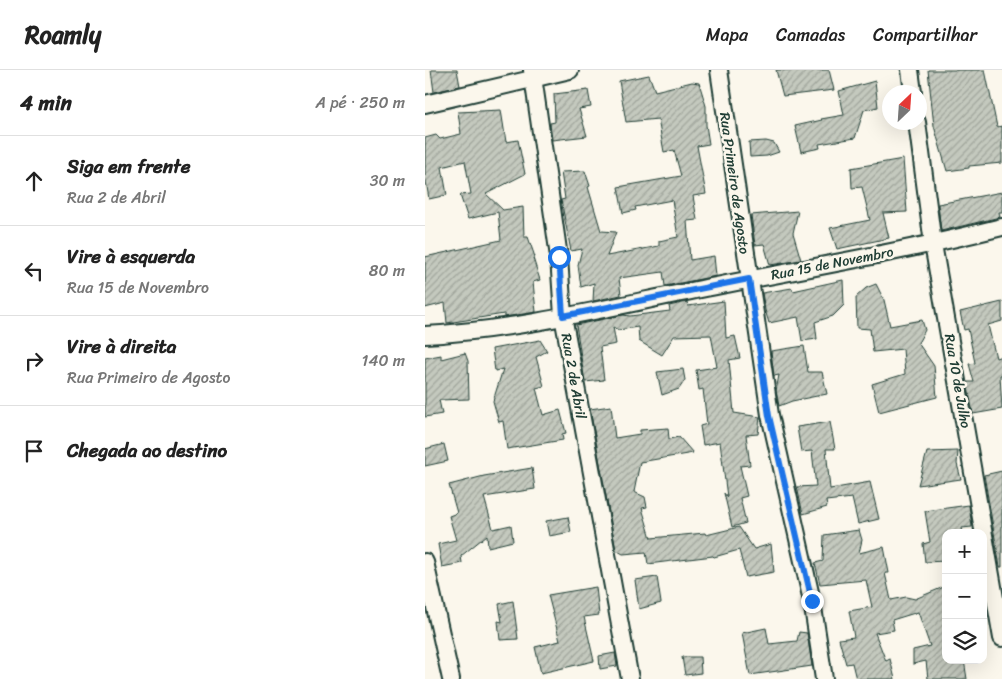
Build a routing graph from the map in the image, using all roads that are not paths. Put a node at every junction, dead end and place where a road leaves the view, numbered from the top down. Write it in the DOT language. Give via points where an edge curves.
graph roads {
  1 [pos="570,70"];
  2 [pos="719,70"];
  3 [pos="910,70"];
  4 [pos="533,74"];
  5 [pos="912,85"];
  6 [pos="425,104"];
  7 [pos="918,130"];
  8 [pos="1002,227"];
  9 [pos="933,244"];
  10 [pos="749,279"];
  11 [pos="563,316"];
  12 [pos="425,335"];
  13 [pos="425,562"];
  14 [pos="1002,638"];
  15 [pos="451,679"];
  16 [pos="630,679"];
  17 [pos="824,679"];
  1 -- 4 [label="street"];
  2 -- 10 [label="street, Rua Primeiro de Agosto"];
  3 -- 5 [label="street"];
  4 -- 6 [label="street"];
  4 -- 11 [label="street, Rua 2 de Abril" via="559,257"];
  7 -- 9 [label="street, Rua 10 de Julho"];
  8 -- 9 [label="street, Rua 15 de Novembro"];
  9 -- 10 [label="street, Rua 15 de Novembro"];
  9 -- 14 [label="street, Rua 10 de Julho"];
  10 -- 11 [label="street, Rua 15 de Novembro"];
  10 -- 17 [label="street, Rua Primeiro de Agosto" via="769,416 812,601"];
  11 -- 12 [label="street, Rua 15 de Novembro" via="454,334"];
  11 -- 16 [label="street, Rua 2 de Abril"];
  13 -- 15 [label="street"];
}
